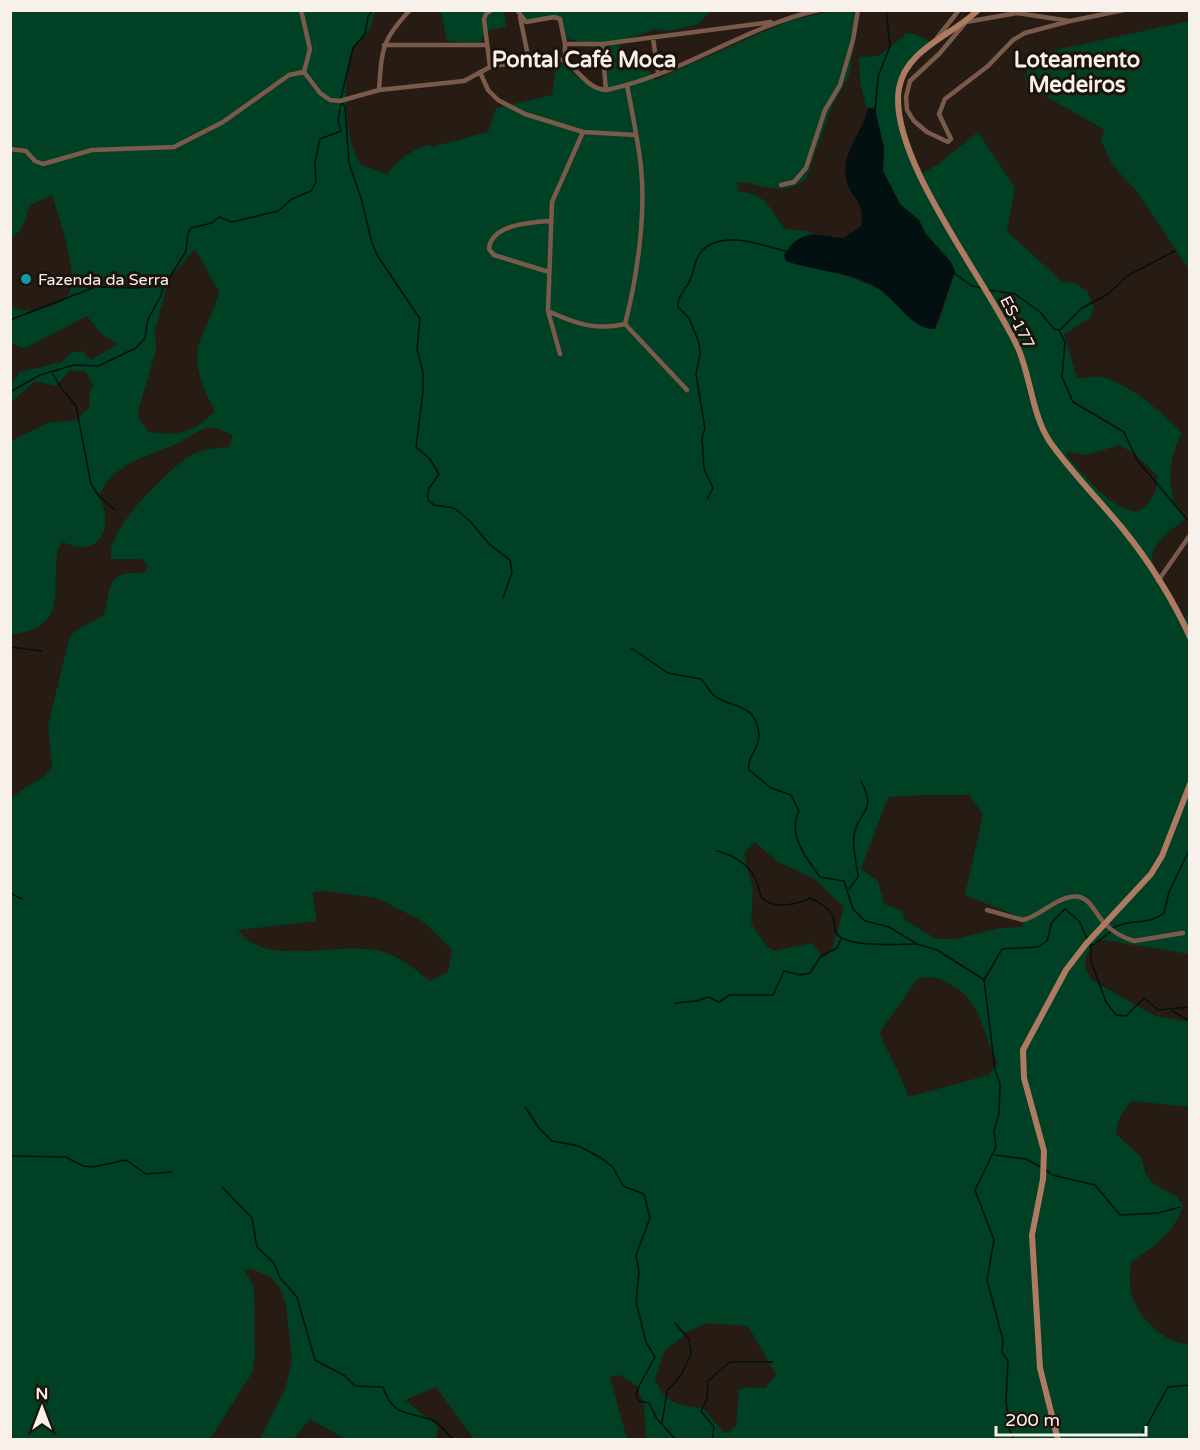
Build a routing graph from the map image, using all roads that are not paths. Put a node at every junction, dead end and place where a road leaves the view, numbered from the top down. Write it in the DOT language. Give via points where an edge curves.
graph roads {
  1 [pos="301,10"];
  2 [pos="410,10"];
  3 [pos="492,10"];
  4 [pos="819,10"];
  5 [pos="858,10"];
  6 [pos="959,10"];
  7 [pos="978,10"];
  8 [pos="1124,10"];
  9 [pos="518,13"];
  10 [pos="775,21"];
  11 [pos="1070,21"];
  12 [pos="966,22"];
  13 [pos="653,38"];
  14 [pos="937,38"];
  15 [pos="565,44"];
  16 [pos="602,44"];
  17 [pos="384,45"];
  18 [pos="486,45"];
  19 [pos="565,60"];
  20 [pos="529,61"];
  21 [pos="490,67"];
  22 [pos="303,72"];
  23 [pos="480,72"];
  24 [pos="658,73"];
  25 [pos="627,85"];
  26 [pos="379,90"];
  27 [pos="606,90"];
  28 [pos="582,132"];
  29 [pos="636,135"];
  30 [pos="10,149"];
  31 [pos="781,185"];
  32 [pos="551,221"];
  33 [pos="549,272"];
  34 [pos="548,311"];
  35 [pos="625,324"];
  36 [pos="560,354"];
  37 [pos="687,390"];
  38 [pos="1190,535"];
  39 [pos="1158,581"];
  40 [pos="1190,637"];
  41 [pos="1190,784"];
  42 [pos="987,910"];
  43 [pos="1105,924"];
  44 [pos="1183,933"];
  45 [pos="1058,1440"];
  1 -- 22 [label="street" via="310,49"];
  2 -- 17 [label="street"];
  3 -- 18 [label="street" via="485,16"];
  4 -- 10 [label="street"];
  5 -- 31 [label="street" via="840,85 825,110 806,168 794,182"];
  6 -- 14 [label="street"];
  7 -- 12 [label="main road, ES-177"];
  8 -- 11 [label="street"];
  9 -- 15 [label="street" via="528,22 560,19"];
  9 -- 20 [label="street"];
  10 -- 13 [label="street"];
  10 -- 24 [label="street"];
  11 -- 12 [label="street" via="1017,13"];
  11 -- 12 [label="street" via="1025,33 945,99 939,114 951,139 948,142 914,121 907,110 906,97 910,81"];
  12 -- 14 [label="main road, ES-177 / ES-177"];
  13 -- 16 [label="street"];
  13 -- 24 [label="street"];
  14 -- 39 [label="main road, ES-177 / ES-177" via="909,67 899,88 898,106 913,163 1017,347 1043,431 1125,532"];
  15 -- 16 [label="street"];
  15 -- 19 [label="street"];
  16 -- 27 [label="street"];
  17 -- 18 [label="street"];
  17 -- 26 [label="street"];
  18 -- 21 [label="street"];
  19 -- 20 [label="street"];
  19 -- 27 [label="street" via="595,88"];
  20 -- 21 [label="street"];
  21 -- 23 [label="street"];
  22 -- 26 [label="street" via="330,100"];
  22 -- 30 [label="street" via="289,75 222,122 174,147 92,150 43,164 26,151"];
  23 -- 26 [label="street" via="464,81"];
  23 -- 28 [label="street" via="488,90 498,100 525,114"];
  24 -- 25 [label="street"];
  25 -- 27 [label="street"];
  25 -- 29 [label="street"];
  28 -- 29 [label="street"];
  28 -- 32 [label="street" via="552,202"];
  29 -- 35 [label="street" via="641,205 637,262"];
  32 -- 33 [label="street"];
  32 -- 33 [label="street" via="525,223 497,233 489,249 494,255"];
  33 -- 34 [label="street"];
  34 -- 35 [label="street" via="576,324 606,329"];
  34 -- 36 [label="street"];
  35 -- 37 [label="street"];
  38 -- 39 [label="street"];
  39 -- 40 [label="main road, ES-177 / ES-177"];
  41 -- 43 [label="main road" via="1162,856 1145,881"];
  42 -- 43 [label="street" via="1023,920 1066,898 1081,897"];
  43 -- 44 [label="street" via="1134,941"];
  43 -- 45 [label="main road" via="1066,970 1023,1050 1024,1078 1044,1151 1032,1235 1040,1368"];
}
